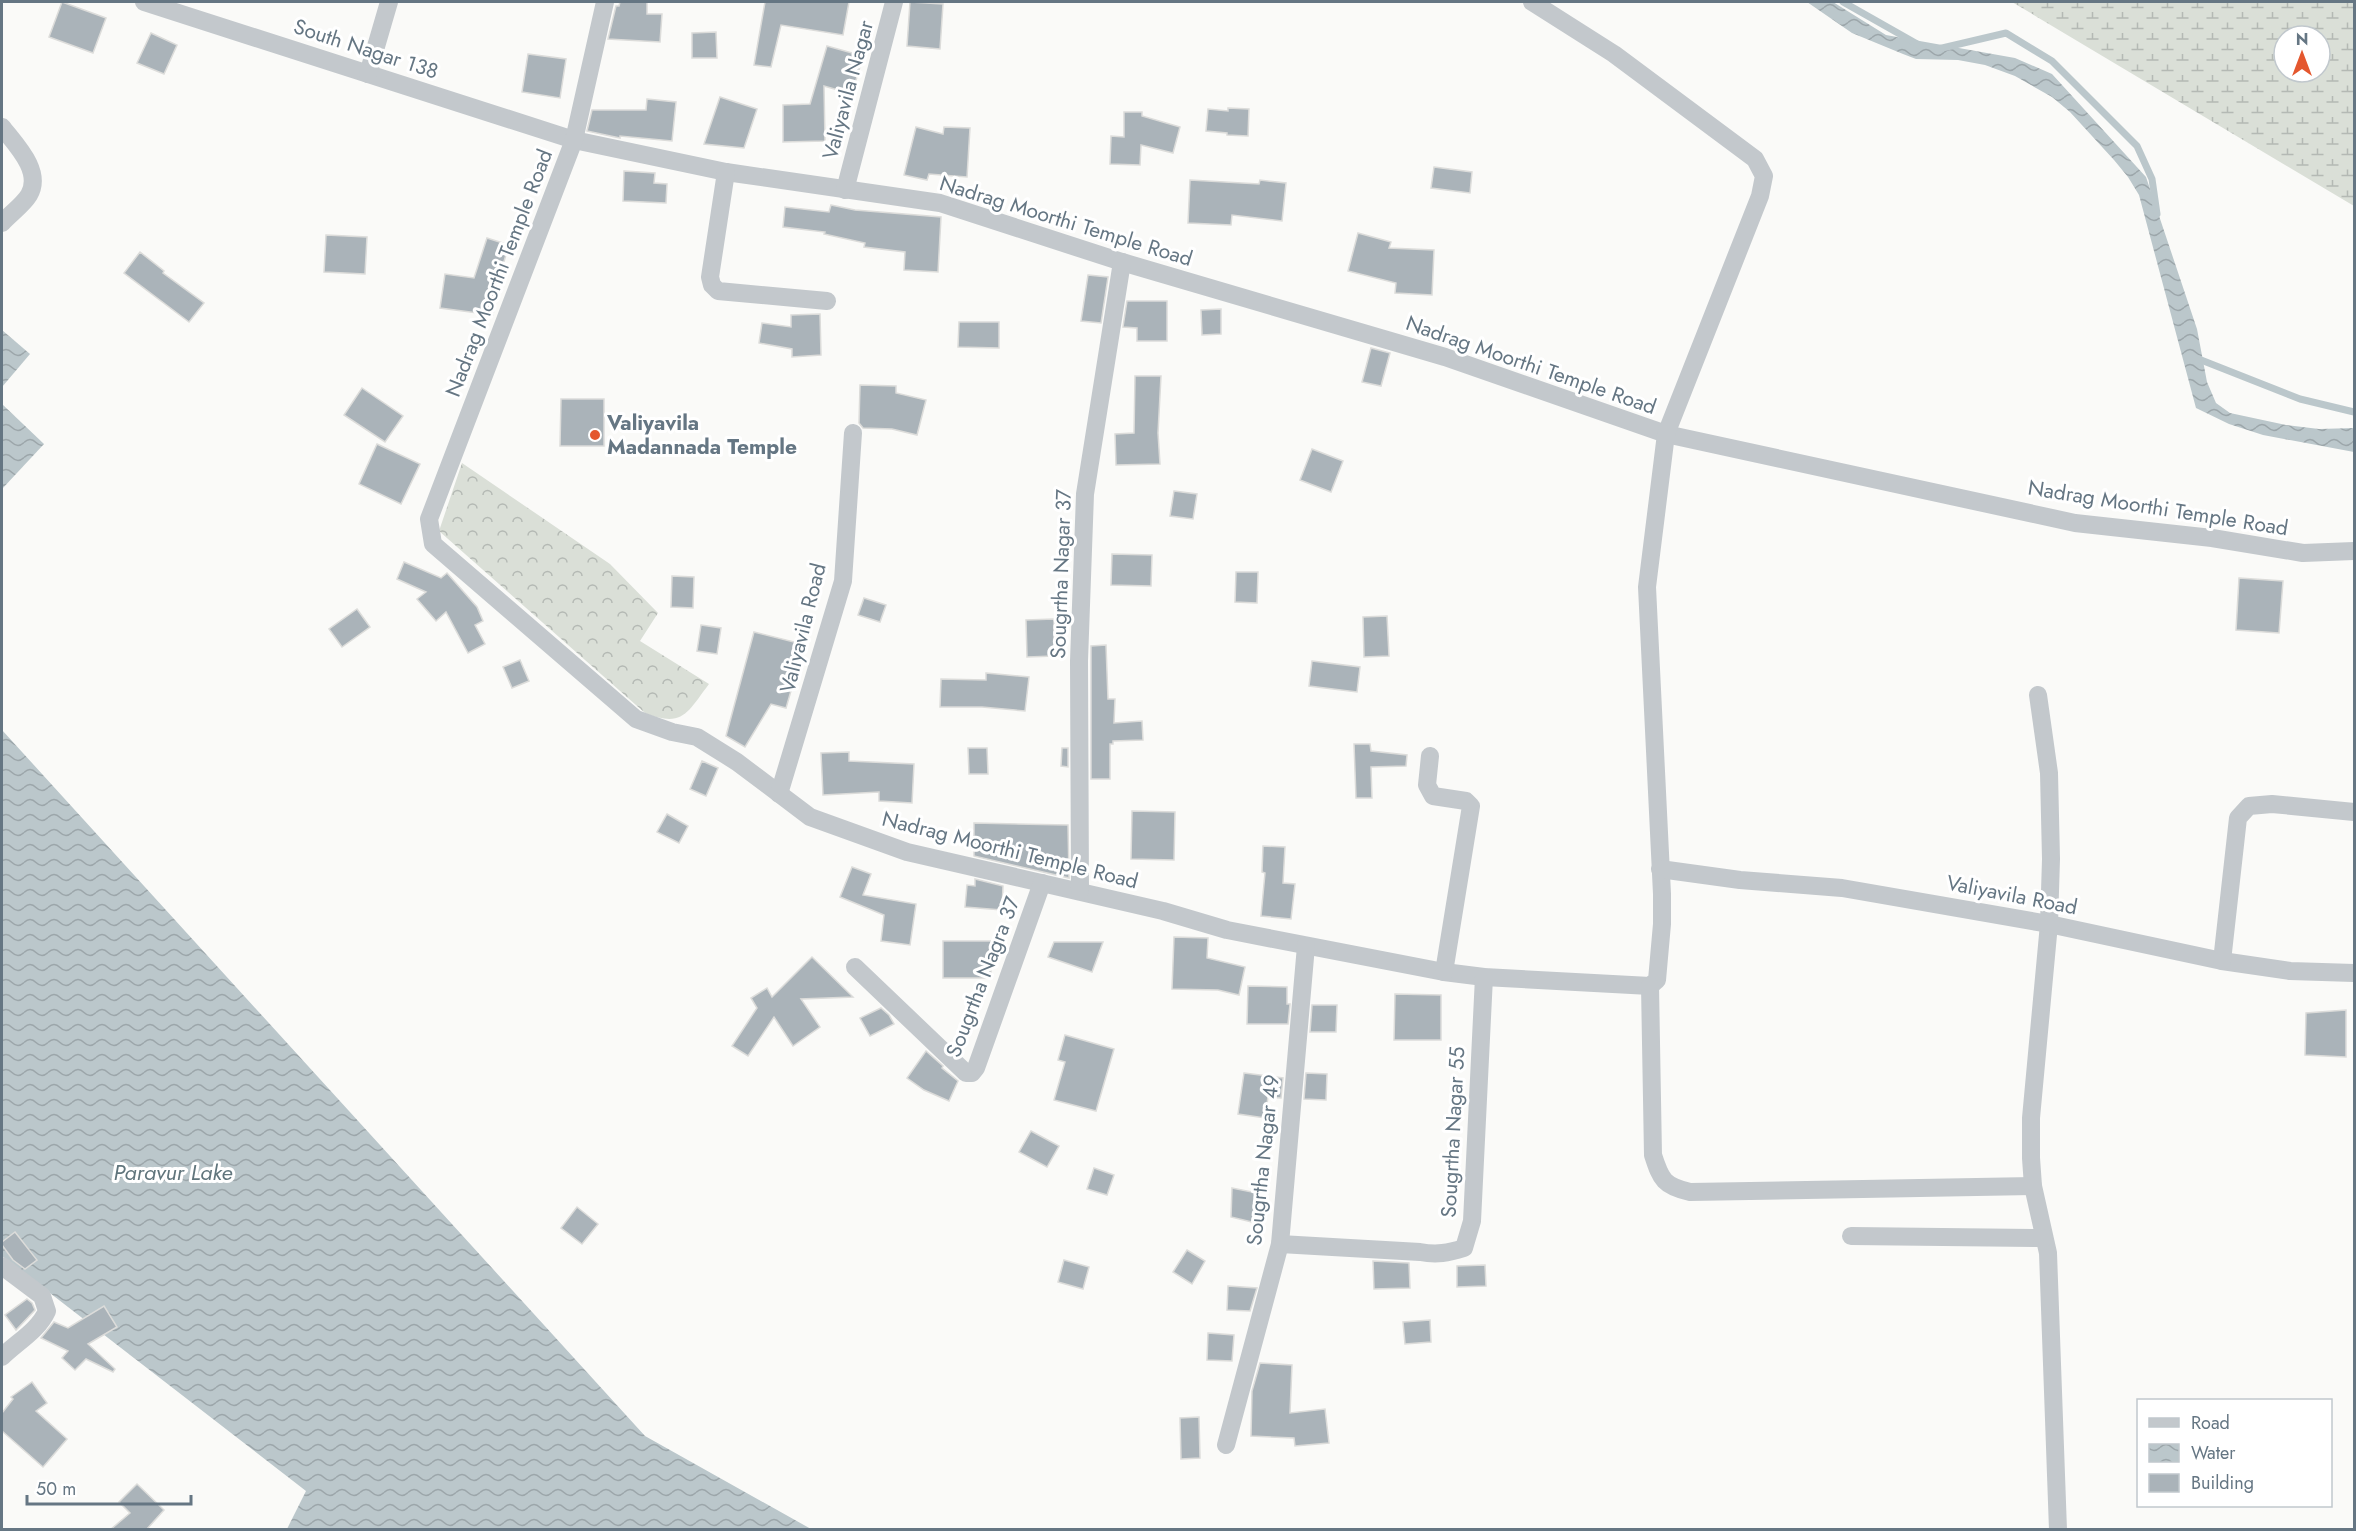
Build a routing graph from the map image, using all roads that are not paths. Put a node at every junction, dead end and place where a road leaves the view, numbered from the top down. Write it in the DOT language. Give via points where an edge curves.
graph roads {
  1 [pos="144,2"];
  2 [pos="389,2"];
  3 [pos="605,2"];
  4 [pos="894,2"];
  5 [pos="1532,2"];
  6 [pos="368,74"];
  7 [pos="2,127"];
  8 [pos="574,140"];
  9 [pos="726,172"];
  10 [pos="845,190"];
  11 [pos="4,217"];
  12 [pos="1122,262"];
  13 [pos="827,301"];
  14 [pos="853,433"];
  15 [pos="1666,434"];
  16 [pos="2355,551"];
  17 [pos="2038,695"];
  18 [pos="1430,756"];
  19 [pos="779,794"];
  20 [pos="2355,813"];
  21 [pos="1660,869"];
  22 [pos="1042,883"];
  23 [pos="1080,891"];
  24 [pos="2049,924"];
  25 [pos="1306,946"];
  26 [pos="2222,961"];
  27 [pos="855,967"];
  28 [pos="1444,972"];
  29 [pos="2355,973"];
  30 [pos="1484,976"];
  31 [pos="1650,986"];
  32 [pos="2033,1186"];
  33 [pos="1851,1236"];
  34 [pos="2044,1238"];
  35 [pos="1280,1244"];
  36 [pos="2,1266"];
  37 [pos="2,1357"];
  38 [pos="1226,1445"];
  39 [pos="2058,1530"];
  1 -- 6 [label="street, South Nagar 138"];
  2 -- 6 [label="street"];
  3 -- 8 [label="street"];
  4 -- 10 [label="street, Valiyavila Nagar"];
  5 -- 15 [label="street" via="1614,54 1755,159 1764,176 1760,196"];
  6 -- 8 [label="street, South Nagar 138"];
  7 -- 11 [label="street" via="26,157 33,180 30,195"];
  8 -- 9 [label="street, Nadrag Moorthi Temple Road"];
  8 -- 19 [label="street, Nadrag Moorthi Temple Road" via="429,519 433,544 636,719 697,737"];
  9 -- 10 [label="street, Nadrag Moorthi Temple Road"];
  9 -- 13 [label="street" via="712,285 718,291"];
  10 -- 12 [label="street, Nadrag Moorthi Temple Road" via="940,203"];
  12 -- 15 [label="street, Nadrag Moorthi Temple Road" via="1445,357"];
  12 -- 23 [label="street, Sougrtha Nagar 37" via="1085,494 1079,661"];
  14 -- 19 [label="street, Valiyavila Road" via="843,581"];
  15 -- 16 [label="street, Nadrag Moorthi Temple Road" via="2075,523 2212,538 2303,553"];
  15 -- 21 [label="street" via="1647,586"];
  17 -- 24 [label="street" via="2049,773"];
  18 -- 28 [label="street" via="1427,785 1433,796 1466,801 1471,806"];
  19 -- 22 [label="street, Nadrag Moorthi Temple Road" via="810,817 907,852"];
  20 -- 26 [label="street" via="2272,804 2249,806 2238,818"];
  21 -- 24 [label="street, Valiyavila Road" via="1842,888"];
  21 -- 31 [label="street" via="1661,942 1657,980"];
  22 -- 23 [label="street, Nadrag Moorthi Temple Road"];
  22 -- 27 [label="street, Sougrtha Nagra 37" via="972,1073 966,1073"];
  23 -- 25 [label="street, Nadrag Moorthi Temple Road" via="1227,930"];
  24 -- 26 [label="street, Valiyavila Road"];
  24 -- 32 [label="street" via="2031,1118"];
  25 -- 28 [label="street, Nadrag Moorthi Temple Road"];
  25 -- 35 [label="street, Sougrtha Nagar 49"];
  26 -- 29 [label="street, Valiyavila Road" via="2290,971"];
  28 -- 30 [label="street, Nadrag Moorthi Temple Road"];
  30 -- 31 [label="street, Nadrag Moorthi Temple Road"];
  30 -- 35 [label="street, Sougrtha Nagar 55" via="1472,1221 1464,1248 1432,1254"];
  31 -- 32 [label="street" via="1653,1155 1660,1178 1673,1188 1690,1192"];
  32 -- 34 [label="street"];
  33 -- 34 [label="street"];
  34 -- 39 [label="street" via="2048,1253"];
  35 -- 38 [label="street, Sougrtha Nagar 49"];
  36 -- 37 [label="street" via="42,1296 47,1311 34,1330"];
}
